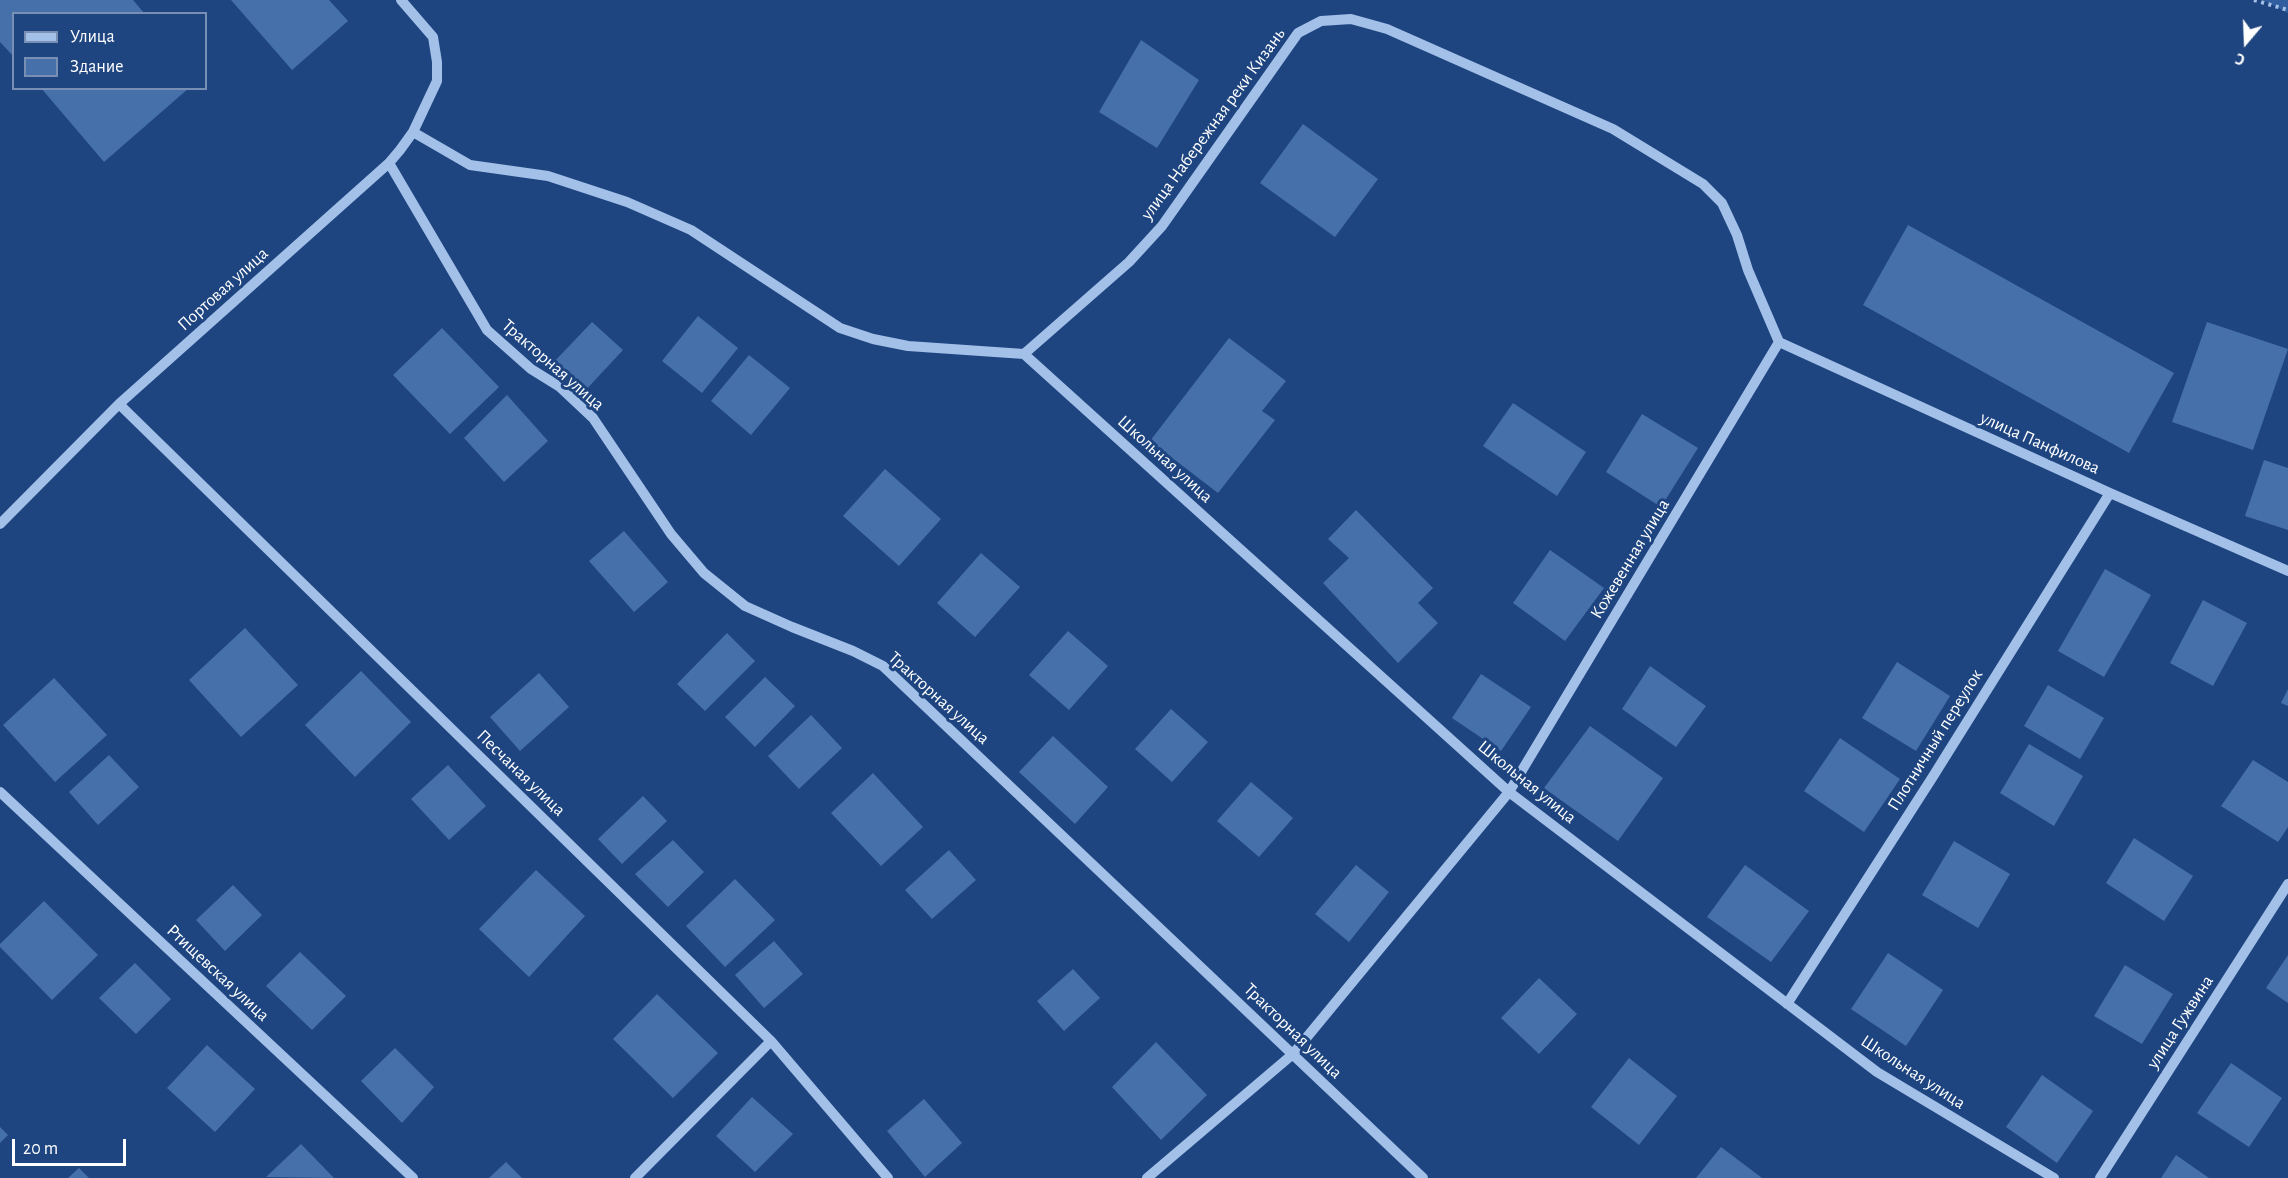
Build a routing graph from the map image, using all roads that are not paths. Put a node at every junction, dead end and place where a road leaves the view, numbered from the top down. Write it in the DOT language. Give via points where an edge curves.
graph roads {
  1 [pos="401,0"];
  2 [pos="413,132"];
  3 [pos="389,163"];
  4 [pos="1779,342"];
  5 [pos="1024,354"];
  6 [pos="119,404"];
  7 [pos="2110,493"];
  8 [pos="0,524"];
  9 [pos="2288,571"];
  10 [pos="0,792"];
  11 [pos="1509,792"];
  12 [pos="2288,884"];
  13 [pos="1787,1004"];
  14 [pos="771,1041"];
  15 [pos="1293,1054"];
  16 [pos="413,1178"];
  17 [pos="635,1178"];
  18 [pos="888,1178"];
  19 [pos="1147,1178"];
  20 [pos="1423,1178"];
  21 [pos="2054,1178"];
  22 [pos="2100,1178"];
  1 -- 2 [label="street, Портовая улица" via="433,37 437,62 437,81"];
  2 -- 3 [label="street, Портовая улица"];
  2 -- 5 [label="street" via="470,165 548,176 627,202 691,230 840,327 873,339 908,346"];
  3 -- 6 [label="street, Портовая улица"];
  3 -- 15 [label="street, Тракторная улица" via="487,330 594,418 671,534 704,573 745,606 882,666"];
  4 -- 5 [label="street, улица Набережная реки Кизань" via="1722,203 1703,184 1613,129 1387,29 1351,19 1322,21 1298,33 1162,226 1129,262"];
  4 -- 7 [label="street, улица Панфилова"];
  4 -- 11 [label="street, Кожевенная улица"];
  5 -- 11 [label="street, Школьная улица"];
  6 -- 8 [label="street, Портовая улица"];
  6 -- 14 [label="street, Песчаная улица"];
  7 -- 9 [label="street, улица Панфилова"];
  7 -- 13 [label="street, Плотничный переулок"];
  10 -- 16 [label="street, Ртищевская улица"];
  11 -- 13 [label="street, Школьная улица"];
  11 -- 15 [label="street, Кожевенная улица"];
  12 -- 22 [label="street, улица Гужвина"];
  13 -- 21 [label="street, Школьная улица" via="1877,1072"];
  14 -- 17 [label="street"];
  14 -- 18 [label="street, Песчаная улица"];
  15 -- 19 [label="street, Кожевенная улица"];
  15 -- 20 [label="street, Тракторная улица"];
}
